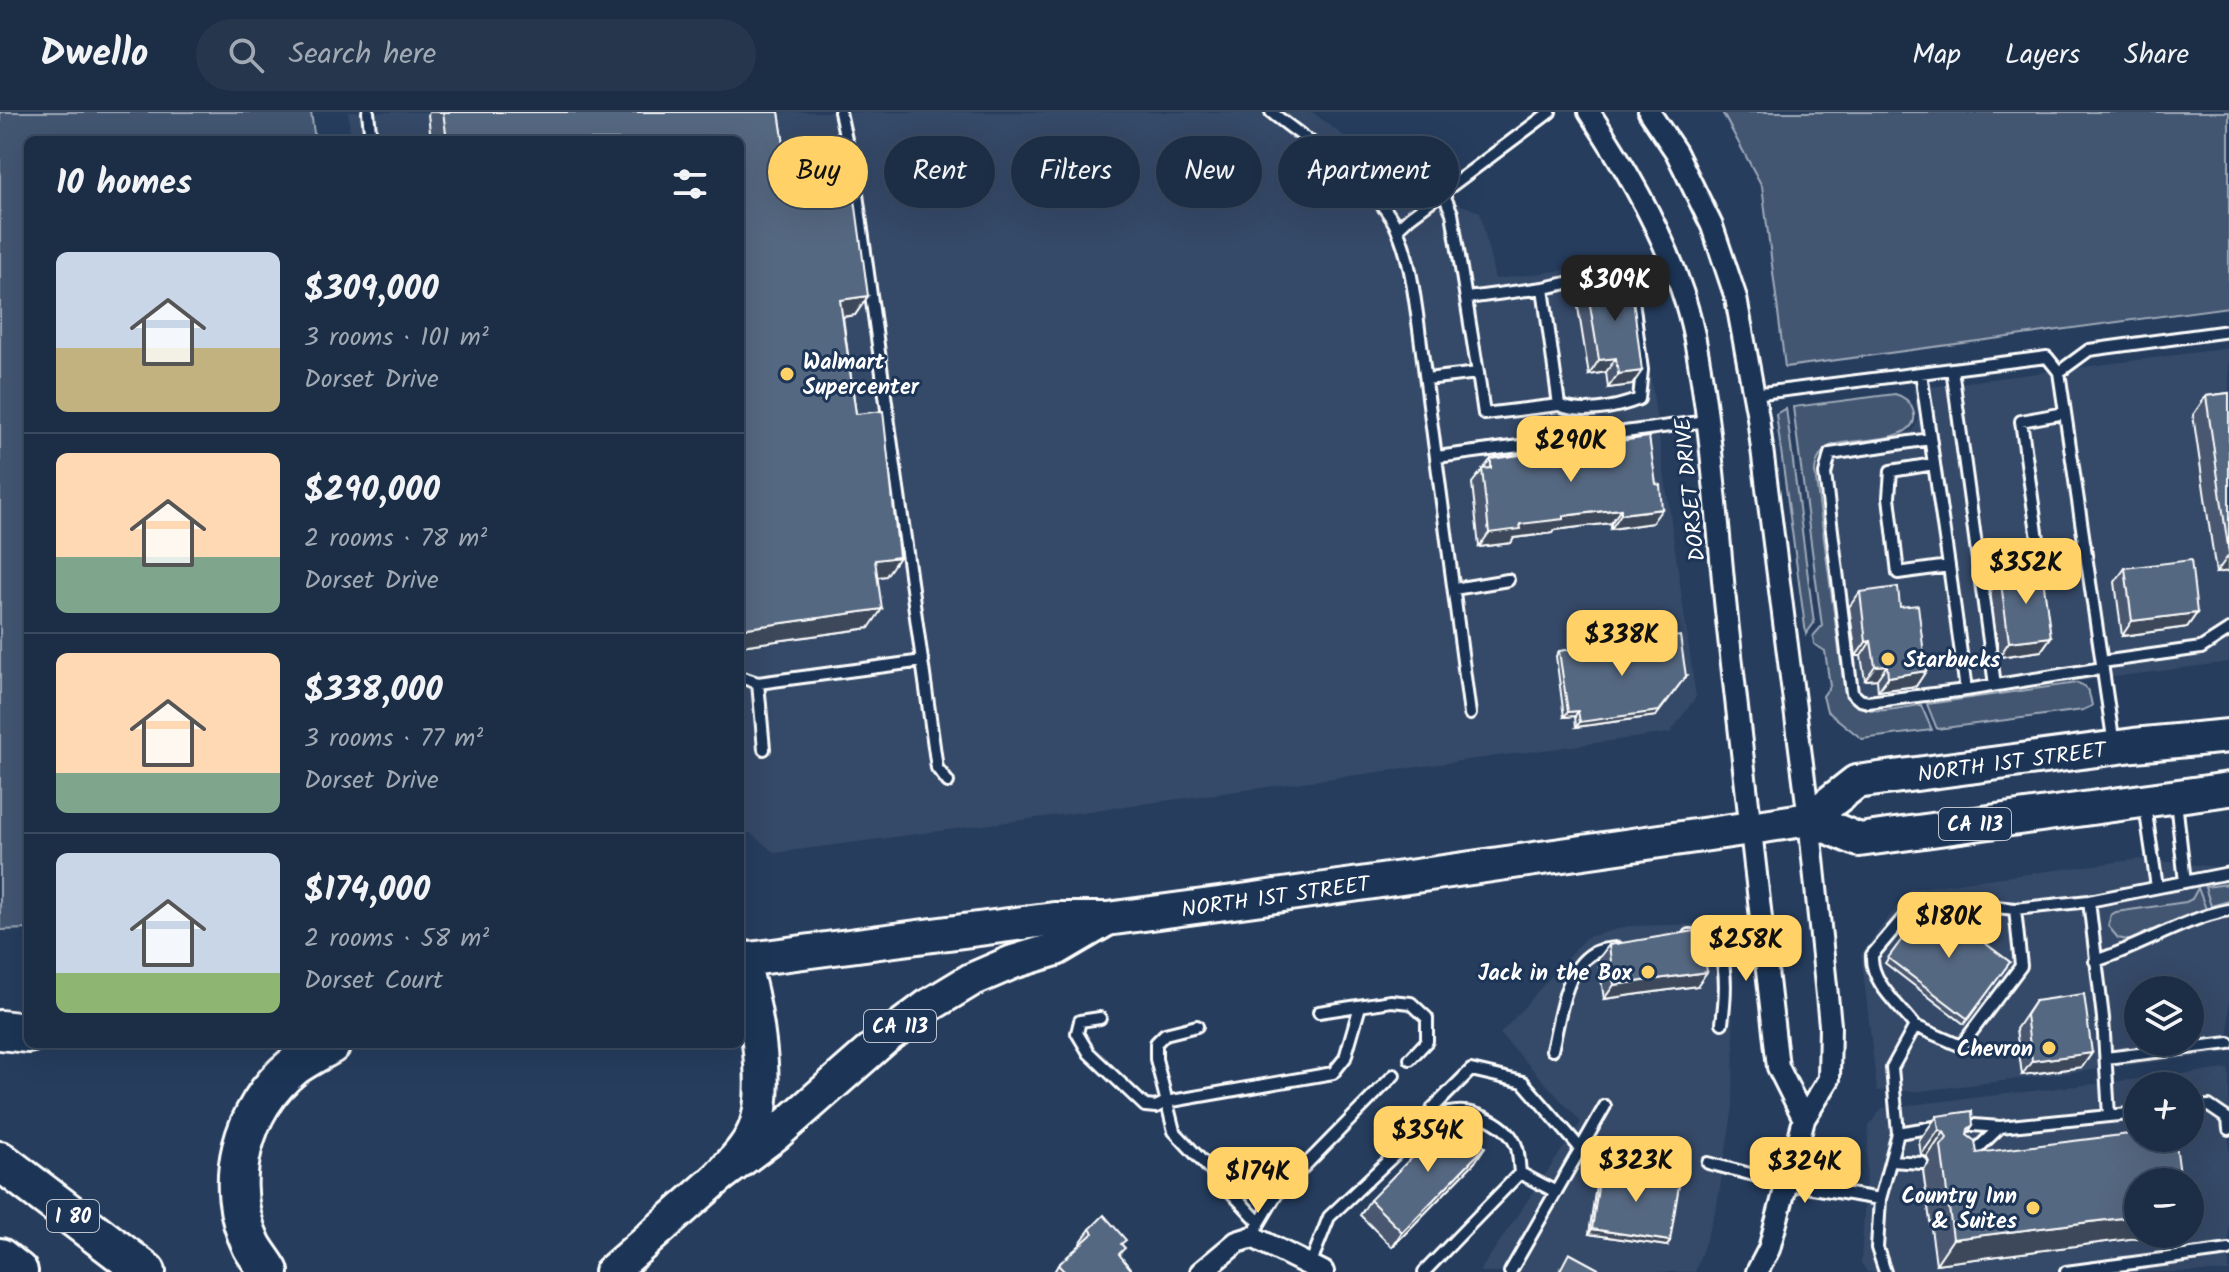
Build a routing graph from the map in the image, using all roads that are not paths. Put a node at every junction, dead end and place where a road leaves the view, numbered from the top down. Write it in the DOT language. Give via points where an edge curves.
graph roads {
  1 [pos="368,112"];
  2 [pos="840,112"];
  3 [pos="1271,112"];
  4 [pos="1550,112"];
  5 [pos="1589,112"];
  6 [pos="1649,112"];
  7 [pos="371,136"];
  8 [pos="1459,181"];
  9 [pos="1424,208"];
  10 [pos="1450,208"];
  11 [pos="1397,229"];
  12 [pos="1543,288"];
  13 [pos="1467,298"];
  14 [pos="2229,331"];
  15 [pos="1952,369"];
  16 [pos="2059,372"];
  17 [pos="1478,373"];
  18 [pos="1921,373"];
  19 [pos="1426,379"];
  20 [pos="1754,394"];
  21 [pos="1559,405"];
  22 [pos="2065,413"];
  23 [pos="1707,421"];
  24 [pos="1930,439"];
  25 [pos="1437,457"];
  26 [pos="1934,464"];
  27 [pos="2085,546"];
  28 [pos="1949,566"];
  29 [pos="1508,580"];
  30 [pos="1454,589"];
  31 [pos="2229,630"];
  32 [pos="923,661"];
  33 [pos="2102,665"];
  34 [pos="744,678"];
  35 [pos="758,683"];
  36 [pos="1995,685"];
  37 [pos="1966,690"];
  38 [pos="1470,714"];
  39 [pos="2229,736"];
  40 [pos="2114,747"];
  41 [pos="764,749"];
  42 [pos="948,782"];
  43 [pos="2229,789"];
  44 [pos="2160,798"];
  45 [pos="1809,819"];
  46 [pos="1751,828"];
  47 [pos="2229,873"];
  48 [pos="2185,882"];
  49 [pos="2157,887"];
  50 [pos="2089,901"];
  51 [pos="2015,909"];
  52 [pos="2229,910"];
  53 [pos="1107,919"];
  54 [pos="1679,937"];
  55 [pos="1625,946"];
  56 [pos="744,956"];
  57 [pos="2095,961"];
  58 [pos="744,966"];
  59 [pos="1360,1006"];
  60 [pos="1319,1012"];
  61 [pos="1100,1018"];
  62 [pos="1722,1023"];
  63 [pos="1197,1026"];
  64 [pos="1915,1026"];
  65 [pos="0,1030"];
  66 [pos="24,1033"];
  67 [pos="2229,1043"];
  68 [pos="324,1048"];
  69 [pos="1552,1050"];
  70 [pos="2106,1058"];
  71 [pos="1410,1059"];
  72 [pos="1394,1075"];
  73 [pos="1166,1102"];
  74 [pos="1605,1106"];
  75 [pos="2204,1107"];
  76 [pos="2124,1114"];
  77 [pos="2109,1116"];
  78 [pos="1804,1119"];
  79 [pos="1426,1125"];
  80 [pos="2000,1127"];
  81 [pos="2229,1129"];
  82 [pos="1898,1133"];
  83 [pos="1581,1149"];
  84 [pos="1957,1158"];
  85 [pos="0,1161"];
  86 [pos="1891,1161"];
  87 [pos="1708,1163"];
  88 [pos="1922,1163"];
  89 [pos="1520,1173"];
  90 [pos="720,1176"];
  91 [pos="1788,1184"];
  92 [pos="1556,1192"];
  93 [pos="1880,1199"];
  94 [pos="1256,1230"];
  95 [pos="2229,1250"];
  96 [pos="0,1258"];
  97 [pos="1316,1269"];
  98 [pos="18,1272"];
  99 [pos="146,1272"];
  100 [pos="269,1272"];
  101 [pos="611,1272"];
  102 [pos="1201,1272"];
  103 [pos="1424,1272"];
  104 [pos="1510,1272"];
  105 [pos="1757,1272"];
  106 [pos="1885,1272"];
  107 [pos="2066,1272"];
  1 -- 7 [label="lane"];
  2 -- 32 [label="lane" via="855,180"];
  3 -- 11 [label="lane" via="1378,200"];
  4 -- 8 [label="lane"];
  5 -- 23 [label="street, DORSET DRIVE" via="1624,164 1666,248 1693,333"];
  6 -- 20 [label="street" via="1676,152 1712,226 1736,298"];
  9 -- 11 [label="lane"];
  10 -- 13 [label="lane"];
  11 -- 19 [label="lane" via="1411,275"];
  12 -- 13 [label="lane"];
  12 -- 21 [label="lane"];
  12 -- 21 [label="lane" via="1603,277 1619,278 1632,292 1642,370 1639,399 1574,412"];
  13 -- 17 [label="lane"];
  14 -- 16 [label="lane" via="2089,350"];
  15 -- 16 [label="lane" via="2047,357"];
  15 -- 18 [label="lane"];
  15 -- 36 [label="lane"];
  16 -- 22 [label="lane"];
  17 -- 19 [label="lane"];
  17 -- 21 [label="lane" via="1484,414"];
  18 -- 20 [label="lane"];
  18 -- 24 [label="lane"];
  19 -- 25 [label="lane"];
  20 -- 45 [label="street"];
  22 -- 27 [label="lane"];
  22 -- 27 [label="lane" via="2021,421 2040,553"];
  23 -- 25 [label="lane"];
  23 -- 46 [label="street, DORSET DRIVE"];
  24 -- 26 [label="lane"];
  24 -- 37 [label="lane" via="1830,454 1825,474 1852,693 1868,702"];
  25 -- 30 [label="lane"];
  26 -- 28 [label="lane"];
  26 -- 28 [label="lane" via="1891,471 1898,573"];
  27 -- 33 [label="lane"];
  28 -- 37 [label="lane"];
  29 -- 30 [label="lane"];
  30 -- 38 [label="lane"];
  31 -- 33 [label="lane" via="2201,648"];
  32 -- 35 [label="lane"];
  32 -- 42 [label="lane" via="937,768"];
  33 -- 36 [label="lane"];
  33 -- 40 [label="lane"];
  34 -- 35 [label="lane"];
  35 -- 41 [label="lane"];
  36 -- 37 [label="lane"];
  39 -- 40 [label="main road, NORTH 1ST STREET / CA 113"];
  40 -- 45 [label="main road, NORTH 1ST STREET / CA 113" via="1856,782"];
  43 -- 44 [label="main road, CA 113"];
  44 -- 45 [label="main road, CA 113" via="1859,840"];
  44 -- 48 [label="lane"];
  44 -- 49 [label="lane"];
  45 -- 46 [label="main road, NORTH 1ST STREET / CA 113"];
  45 -- 78 [label="street" via="1830,1025 1829,1079"];
  46 -- 53 [label="main road, NORTH 1ST STREET / CA 113"];
  46 -- 78 [label="street, DORSET DRIVE" via="1778,1067"];
  47 -- 48 [label="lane"];
  48 -- 49 [label="lane"];
  49 -- 50 [label="lane"];
  50 -- 51 [label="lane"];
  50 -- 57 [label="lane"];
  51 -- 64 [label="lane" via="2021,966 1961,1046"];
  51 -- 64 [label="lane" via="1916,903 1872,955 1871,965"];
  52 -- 57 [label="lane"];
  53 -- 56 [label="main road, NORTH 1ST STREET / CA 113" via="1054,919"];
  53 -- 90 [label="main road, CA 113" via="1056,949 971,980 928,1006"];
  54 -- 62 [label="lane" via="1700,935 1717,947 1725,999"];
  55 -- 69 [label="lane" via="1596,951 1581,962 1571,977"];
  57 -- 70 [label="lane"];
  58 -- 90 [label="main road" via="752,992 761,1097 748,1143"];
  59 -- 60 [label="lane"];
  59 -- 71 [label="lane" via="1411,1003 1427,1018 1427,1041"];
  59 -- 73 [label="lane" via="1345,1058 1333,1073"];
  61 -- 73 [label="lane" via="1080,1021 1077,1033 1089,1053 1145,1106"];
  63 -- 73 [label="lane" via="1165,1034 1156,1043"];
  64 -- 82 [label="lane" via="1892,1068"];
  65 -- 66 [label="highway"];
  67 -- 70 [label="lane"];
  68 -- 100 [label="highway" via="294,1066 266,1095 243,1138 237,1175 241,1210 252,1245"];
  70 -- 77 [label="lane"];
  72 -- 94 [label="lane" via="1276,1195"];
  73 -- 94 [label="lane" via="1174,1131"];
  74 -- 83 [label="lane"];
  75 -- 81 [label="lane" via="2228,1119"];
  76 -- 77 [label="lane"];
  77 -- 80 [label="lane"];
  78 -- 91 [label="street"];
  79 -- 83 [label="lane" via="1433,1108 1471,1070 1523,1082"];
  79 -- 89 [label="lane" via="1449,1113 1481,1115 1516,1145"];
  79 -- 97 [label="lane" via="1329,1217"];
  80 -- 82 [label="lane" via="1955,1124"];
  80 -- 84 [label="lane" via="1975,1151"];
  82 -- 86 [label="lane"];
  83 -- 92 [label="lane"];
  85 -- 99 [label="highway, I 80"];
  86 -- 88 [label="lane"];
  86 -- 93 [label="lane"];
  87 -- 91 [label="lane"];
  89 -- 92 [label="lane"];
  89 -- 103 [label="lane"];
  90 -- 101 [label="main road, CA 113"];
  91 -- 93 [label="lane"];
  91 -- 105 [label="street"];
  92 -- 104 [label="lane"];
  93 -- 106 [label="lane" via="1877,1248"];
  94 -- 97 [label="street"];
  94 -- 102 [label="street"];
  95 -- 107 [label="lane"];
  96 -- 98 [label="highway"];
}
